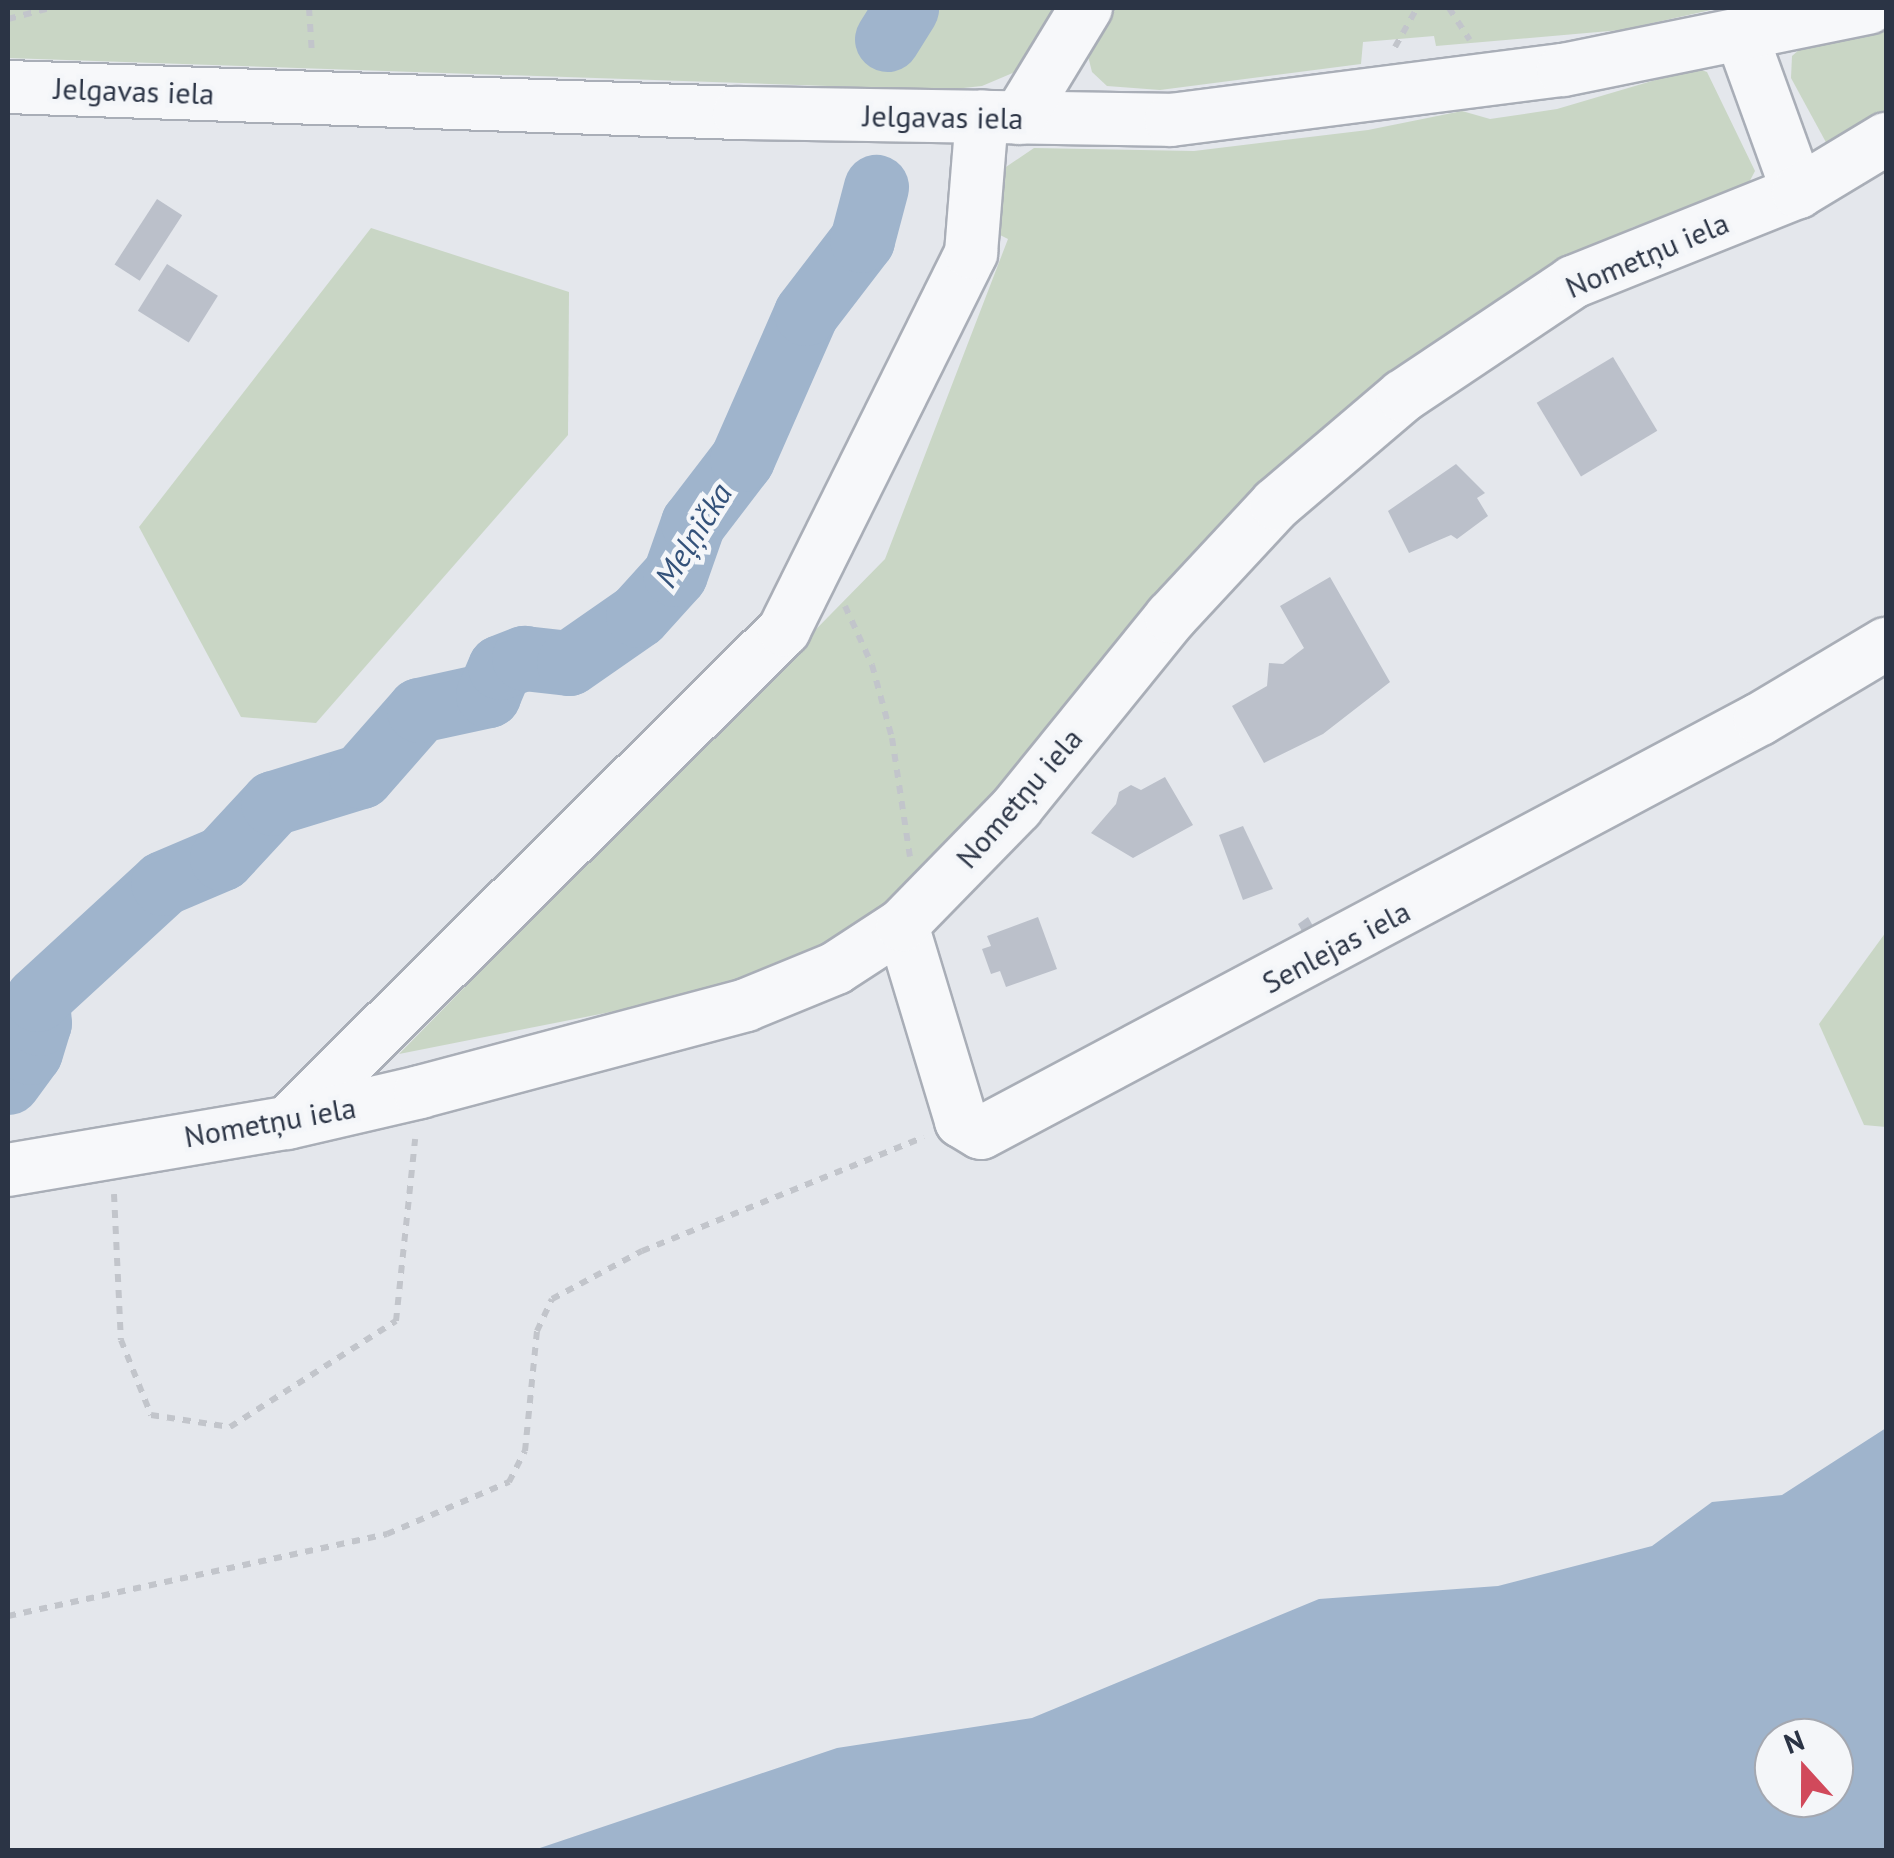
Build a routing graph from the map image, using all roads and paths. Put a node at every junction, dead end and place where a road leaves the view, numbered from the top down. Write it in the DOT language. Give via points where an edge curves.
graph roads {
  1 [pos="50,8"];
  2 [pos="1086,8"];
  3 [pos="1417,8"];
  4 [pos="1449,8"];
  5 [pos="1870,8"];
  6 [pos="8,19"];
  7 [pos="1742,37"];
  8 [pos="1476,49"];
  9 [pos="1390,56"];
  10 [pos="8,87"];
  11 [pos="1000,117"];
  12 [pos="1886,138"];
  13 [pos="1798,192"];
  14 [pos="823,551"];
  15 [pos="1886,644"];
  16 [pos="911,916"];
  17 [pos="420,1092"];
  18 [pos="961,1121"];
  19 [pos="287,1123"];
  20 [pos="112,1148"];
  21 [pos="8,1170"];
  22 [pos="8,1616"];
  1 -- 6 [label="path"];
  2 -- 11 [label="street"];
  3 -- 9 [label="path"];
  4 -- 8 [label="path"];
  5 -- 7 [label="street, Jelgavas iela"];
  7 -- 11 [label="street, Jelgavas iela" via="1562,70 1244,113 1171,120"];
  7 -- 13 [label="street"];
  10 -- 11 [label="street, Jelgavas iela"];
  11 -- 14 [label="street" via="970,253"];
  12 -- 13 [label="street, Nometņu iela"];
  13 -- 16 [label="street, Nometņu iela" via="1574,282 1403,396 1262,518 1170,617 1017,807"];
  14 -- 16 [label="path" via="872,664 892,738"];
  14 -- 19 [label="street" via="784,630"];
  15 -- 18 [label="street, Senlejas iela" via="1760,719 1013,1120 980,1132"];
  16 -- 17 [label="street, Nometņu iela" via="792,990"];
  16 -- 18 [label="street"];
  17 -- 19 [label="street, Nometņu iela"];
  17 -- 20 [label="path" via="396,1321 230,1427 151,1416 134,1380 121,1340"];
  18 -- 22 [label="path" via="642,1251 552,1299 537,1331 525,1452 509,1482 386,1534"];
  19 -- 20 [label="street, Nometņu iela"];
  20 -- 21 [label="street, Nometņu iela"];
}
